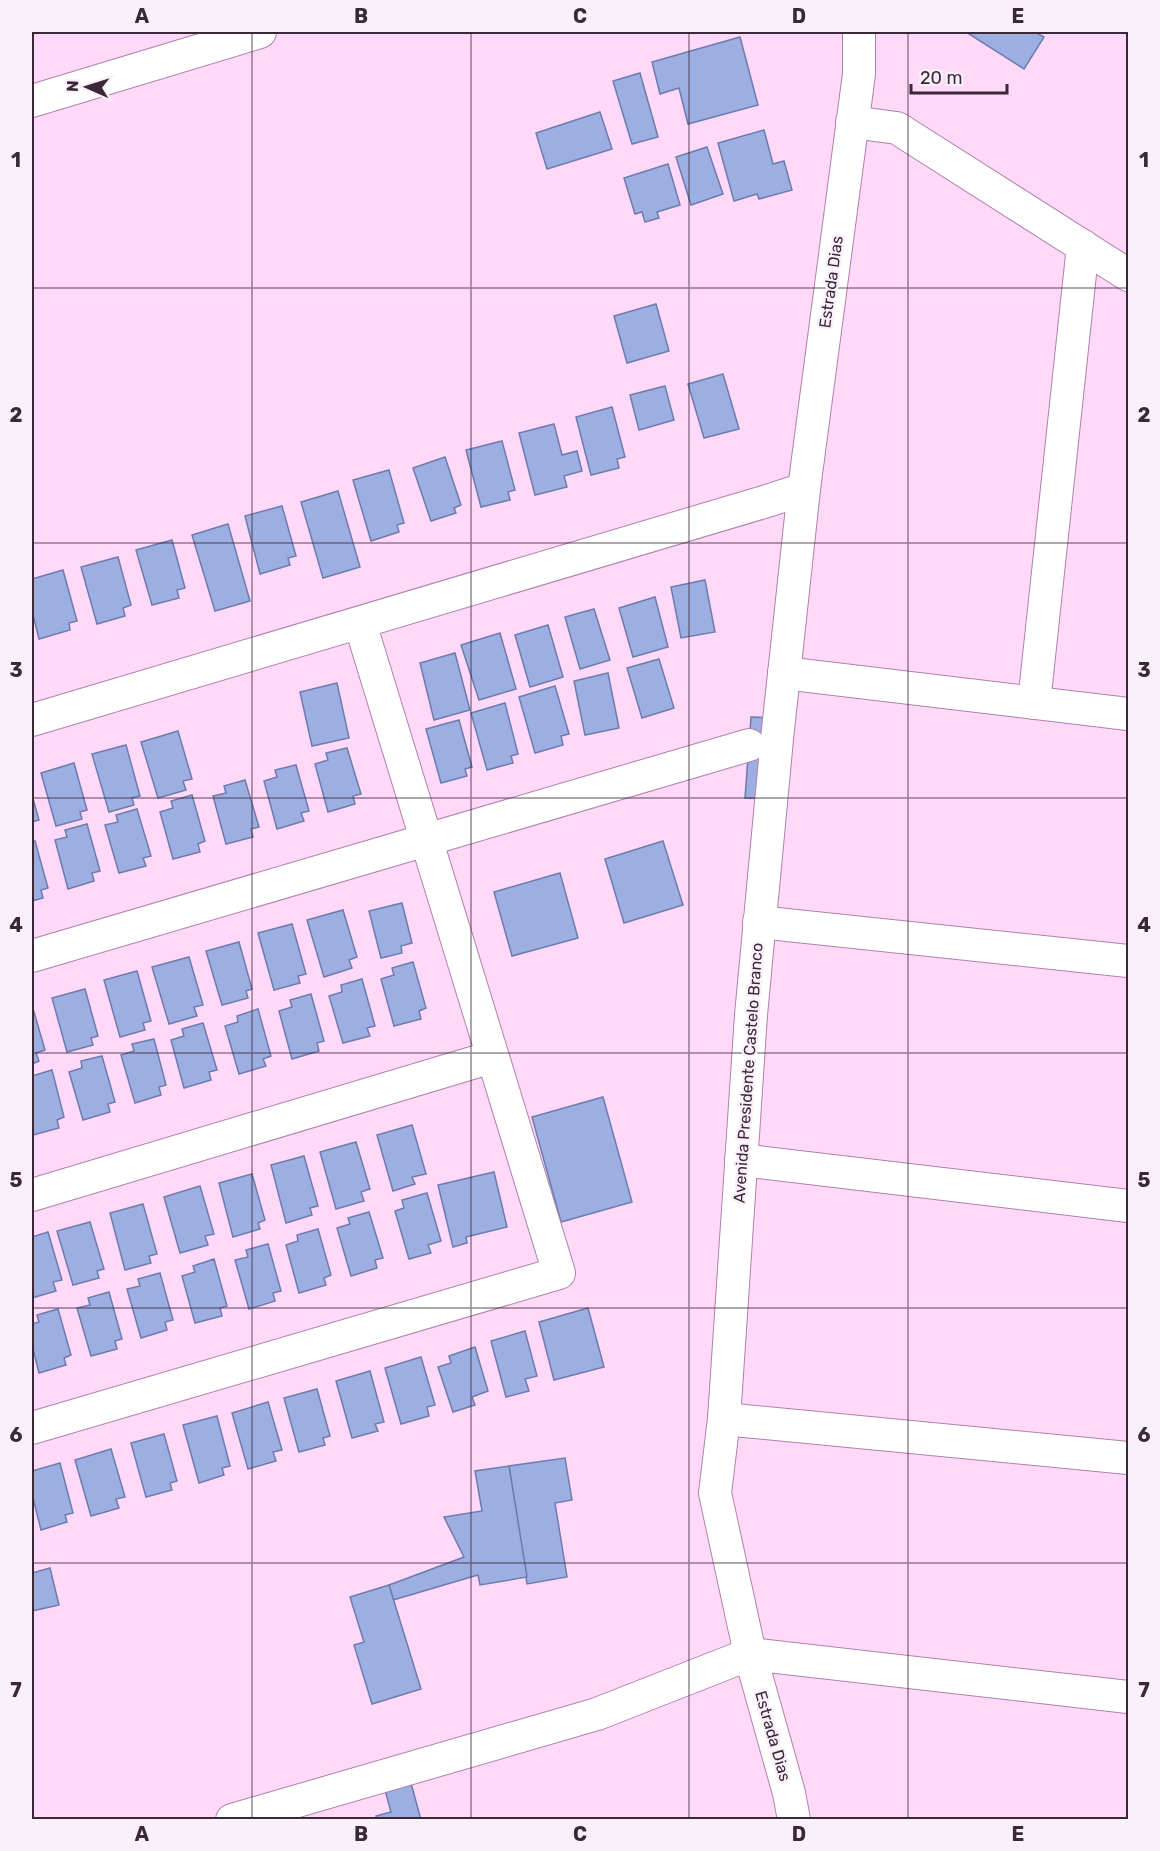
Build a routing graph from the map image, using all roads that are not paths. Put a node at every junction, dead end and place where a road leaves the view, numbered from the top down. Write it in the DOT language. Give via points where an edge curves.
graph roads {
  1 [pos="260,32"];
  2 [pos="859,32"];
  3 [pos="877,32"];
  4 [pos="859,74"];
  5 [pos="32,100"];
  6 [pos="852,122"];
  7 [pos="1083,246"];
  8 [pos="1128,275"];
  9 [pos="804,489"];
  10 [pos="360,623"];
  11 [pos="784,673"];
  12 [pos="1034,703"];
  13 [pos="1128,714"];
  14 [pos="32,720"];
  15 [pos="766,742"];
  16 [pos="426,839"];
  17 [pos="759,922"];
  18 [pos="32,956"];
  19 [pos="1128,961"];
  20 [pos="492,1057"];
  21 [pos="741,1160"];
  22 [pos="32,1195"];
  23 [pos="1128,1206"];
  24 [pos="724,1419"];
  25 [pos="32,1428"];
  26 [pos="1128,1458"];
  27 [pos="750,1654"];
  28 [pos="1128,1697"];
  29 [pos="232,1820"];
  30 [pos="794,1820"];
  1 -- 5 [label="street"];
  2 -- 4 [label="street, Estrada Dias"];
  3 -- 4 [label="street, Estrada Dias"];
  4 -- 6 [label="street, Estrada Dias"];
  6 -- 7 [label="street" via="897,128"];
  6 -- 9 [label="street, Estrada Dias"];
  7 -- 8 [label="street"];
  7 -- 12 [label="street"];
  9 -- 10 [label="street"];
  9 -- 11 [label="street, Avenida Presidente Castelo Branco"];
  10 -- 14 [label="street"];
  10 -- 16 [label="street"];
  11 -- 12 [label="street"];
  11 -- 15 [label="street, Avenida Presidente Castelo Branco"];
  12 -- 13 [label="street"];
  15 -- 16 [label="street"];
  15 -- 17 [label="street, Avenida Presidente Castelo Branco"];
  16 -- 18 [label="street"];
  16 -- 20 [label="street"];
  17 -- 19 [label="street"];
  17 -- 21 [label="street, Avenida Presidente Castelo Branco"];
  20 -- 22 [label="street"];
  20 -- 25 [label="street" via="559,1274"];
  21 -- 23 [label="street"];
  21 -- 24 [label="street, Avenida Presidente Castelo Branco"];
  24 -- 26 [label="street"];
  24 -- 27 [label="street, Avenida Presidente Castelo Branco" via="715,1493"];
  27 -- 28 [label="street"];
  27 -- 29 [label="street" via="597,1714"];
  27 -- 30 [label="street, Estrada Dias"];
}
